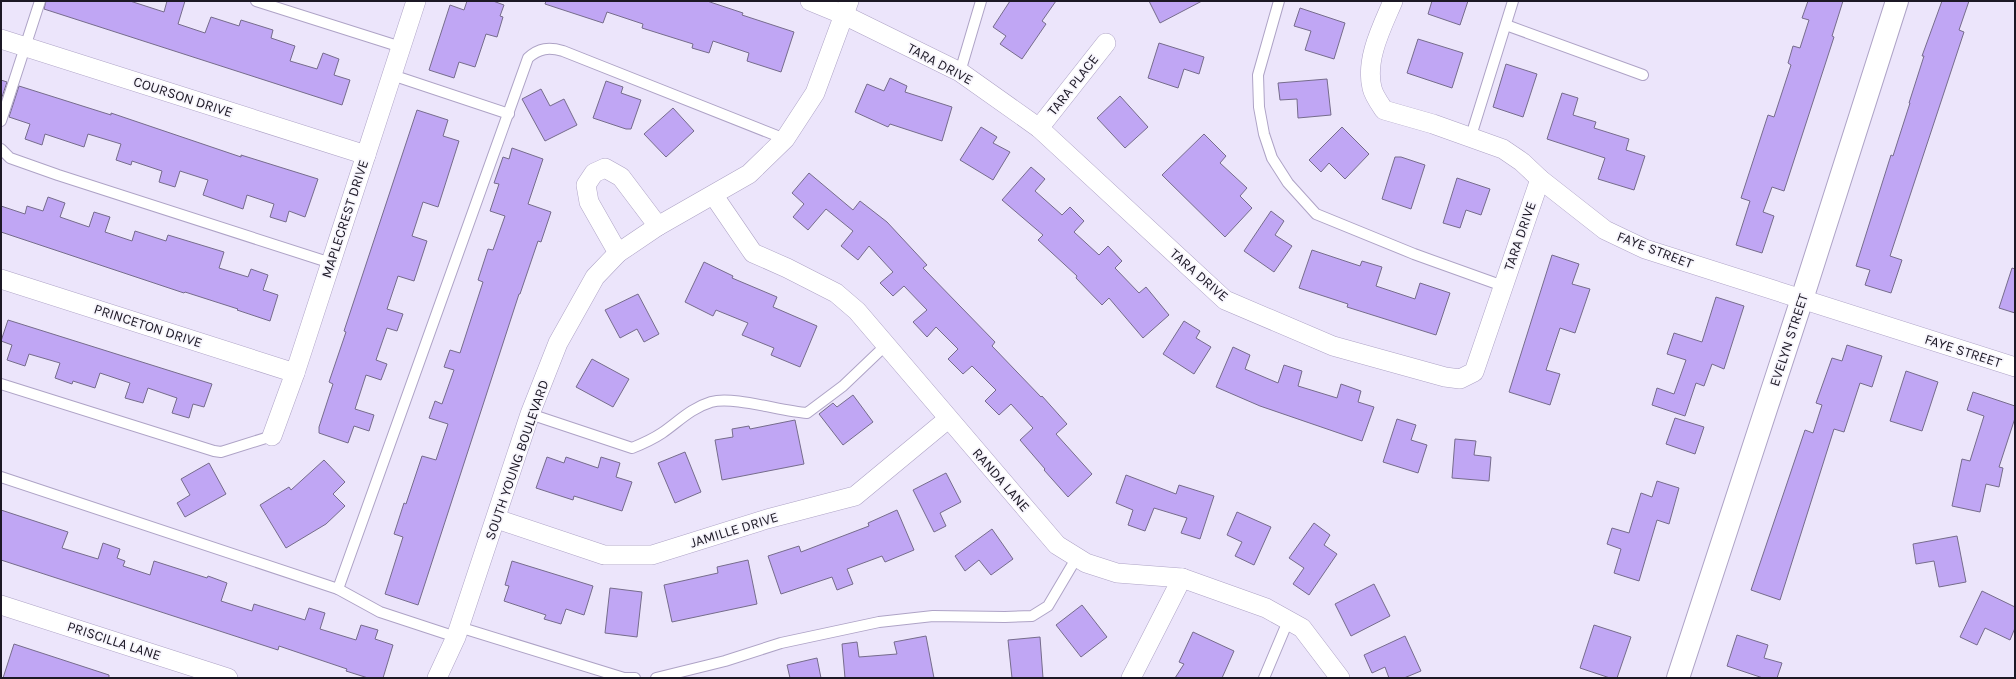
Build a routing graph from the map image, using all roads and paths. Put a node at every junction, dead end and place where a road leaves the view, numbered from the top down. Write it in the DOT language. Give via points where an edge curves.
graph roads {
  1 [pos="40,1"];
  2 [pos="256,1"];
  3 [pos="416,1"];
  4 [pos="810,1"];
  5 [pos="981,1"];
  6 [pos="1279,1"];
  7 [pos="1393,1"];
  8 [pos="1513,1"];
  9 [pos="1897,1"];
  10 [pos="846,8"];
  11 [pos="1506,25"];
  12 [pos="1,39"];
  13 [pos="1106,43"];
  14 [pos="26,47"];
  15 [pos="401,47"];
  16 [pos="960,72"];
  17 [pos="392,75"];
  18 [pos="1643,75"];
  19 [pos="509,114"];
  20 [pos="1,121"];
  21 [pos="1039,128"];
  22 [pos="785,139"];
  23 [pos="1470,139"];
  24 [pos="1,149"];
  25 [pos="366,155"];
  26 [pos="1540,179"];
  27 [pos="714,196"];
  28 [pos="658,226"];
  29 [pos="618,253"];
  30 [pos="331,263"];
  31 [pos="1,279"];
  32 [pos="1503,286"];
  33 [pos="1802,299"];
  34 [pos="886,345"];
  35 [pos="2015,367"];
  36 [pos="294,373"];
  37 [pos="1,384"];
  38 [pos="530,414"];
  39 [pos="948,420"];
  40 [pos="272,436"];
  41 [pos="1,477"];
  42 [pos="497,519"];
  43 [pos="1077,557"];
  44 [pos="1182,578"];
  45 [pos="338,589"];
  46 [pos="1,605"];
  47 [pos="1288,621"];
  48 [pos="458,632"];
  49 [pos="228,678"];
  50 [pos="437,678"];
  51 [pos="635,678"];
  52 [pos="656,678"];
  53 [pos="1131,678"];
  54 [pos="1264,678"];
  55 [pos="1340,678"];
  56 [pos="1678,678"];
  1 -- 14 [label="lane"];
  2 -- 15 [label="lane"];
  3 -- 15 [label="street, MAPLECREST DRIVE"];
  4 -- 10 [label="street, TARA DRIVE"];
  5 -- 16 [label="lane"];
  6 -- 32 [label="lane" via="1258,75 1259,107 1272,158 1288,183 1316,214 1406,251"];
  7 -- 23 [label="street, FAYE STREET" via="1375,45 1370,75 1372,90 1384,110 1433,124"];
  8 -- 11 [label="lane"];
  9 -- 33 [label="street, EVELYN STREET"];
  10 -- 16 [label="street, TARA DRIVE"];
  10 -- 22 [label="street, SOUTH YOUNG BOULEVARD" via="815,93"];
  11 -- 18 [label="lane"];
  11 -- 23 [label="lane"];
  12 -- 14 [label="street, COURSON DRIVE"];
  13 -- 21 [label="street, TARA PLACE"];
  14 -- 20 [label="lane"];
  14 -- 25 [label="street, COURSON DRIVE"];
  15 -- 17 [label="street, MAPLECREST DRIVE"];
  16 -- 21 [label="street, TARA DRIVE"];
  17 -- 19 [label="lane"];
  17 -- 25 [label="street, MAPLECREST DRIVE"];
  19 -- 22 [label="lane" via="528,58 536,51 551,48 563,50"];
  19 -- 45 [label="lane"];
  21 -- 32 [label="street, TARA DRIVE" via="1225,300 1333,346 1460,379 1474,372"];
  22 -- 27 [label="street, SOUTH YOUNG BOULEVARD" via="749,174"];
  23 -- 26 [label="street, FAYE STREET" via="1503,149"];
  24 -- 30 [label="lane" via="10,158 58,175"];
  25 -- 30 [label="street, MAPLECREST DRIVE"];
  26 -- 32 [label="street, TARA DRIVE"];
  26 -- 33 [label="street, FAYE STREET" via="1605,230 1645,249"];
  27 -- 28 [label="street, SOUTH YOUNG BOULEVARD"];
  27 -- 34 [label="street, RANDA LANE" via="753,253 836,293 857,311"];
  28 -- 29 [label="street, SOUTH YOUNG BOULEVARD"];
  28 -- 29 [label="street" via="621,177 605,168 594,172 586,185 588,202"];
  29 -- 38 [label="street, SOUTH YOUNG BOULEVARD" via="595,277 558,342"];
  30 -- 36 [label="street, MAPLECREST DRIVE"];
  31 -- 36 [label="street, PRINCETON DRIVE"];
  33 -- 35 [label="street, FAYE STREET"];
  33 -- 56 [label="street, EVELYN STREET"];
  34 -- 38 [label="lane" via="843,386 807,413 786,412 744,402 712,402 694,410 662,433 632,448"];
  34 -- 39 [label="street, RANDA LANE"];
  36 -- 40 [label="street, MAPLECREST DRIVE"];
  37 -- 40 [label="lane" via="214,451 221,452"];
  38 -- 42 [label="street, SOUTH YOUNG BOULEVARD"];
  39 -- 42 [label="street, JAMILLE DRIVE" via="855,496 767,519 652,555 604,555"];
  39 -- 43 [label="street, RANDA LANE" via="1057,545"];
  41 -- 45 [label="lane"];
  42 -- 48 [label="street, SOUTH YOUNG BOULEVARD"];
  43 -- 44 [label="street, RANDA LANE" via="1117,573"];
  43 -- 52 [label="lane" via="1048,606 1032,616 933,616 879,622 780,643 725,661"];
  44 -- 47 [label="street, RANDA LANE" via="1266,608"];
  44 -- 53 [label="street"];
  45 -- 48 [label="lane" via="380,612"];
  46 -- 49 [label="street, PRISCILLA LANE"];
  47 -- 54 [label="lane"];
  47 -- 55 [label="street, RANDA LANE" via="1302,628"];
  48 -- 50 [label="street, SOUTH YOUNG BOULEVARD"];
  48 -- 51 [label="lane" via="624,678"];
}
